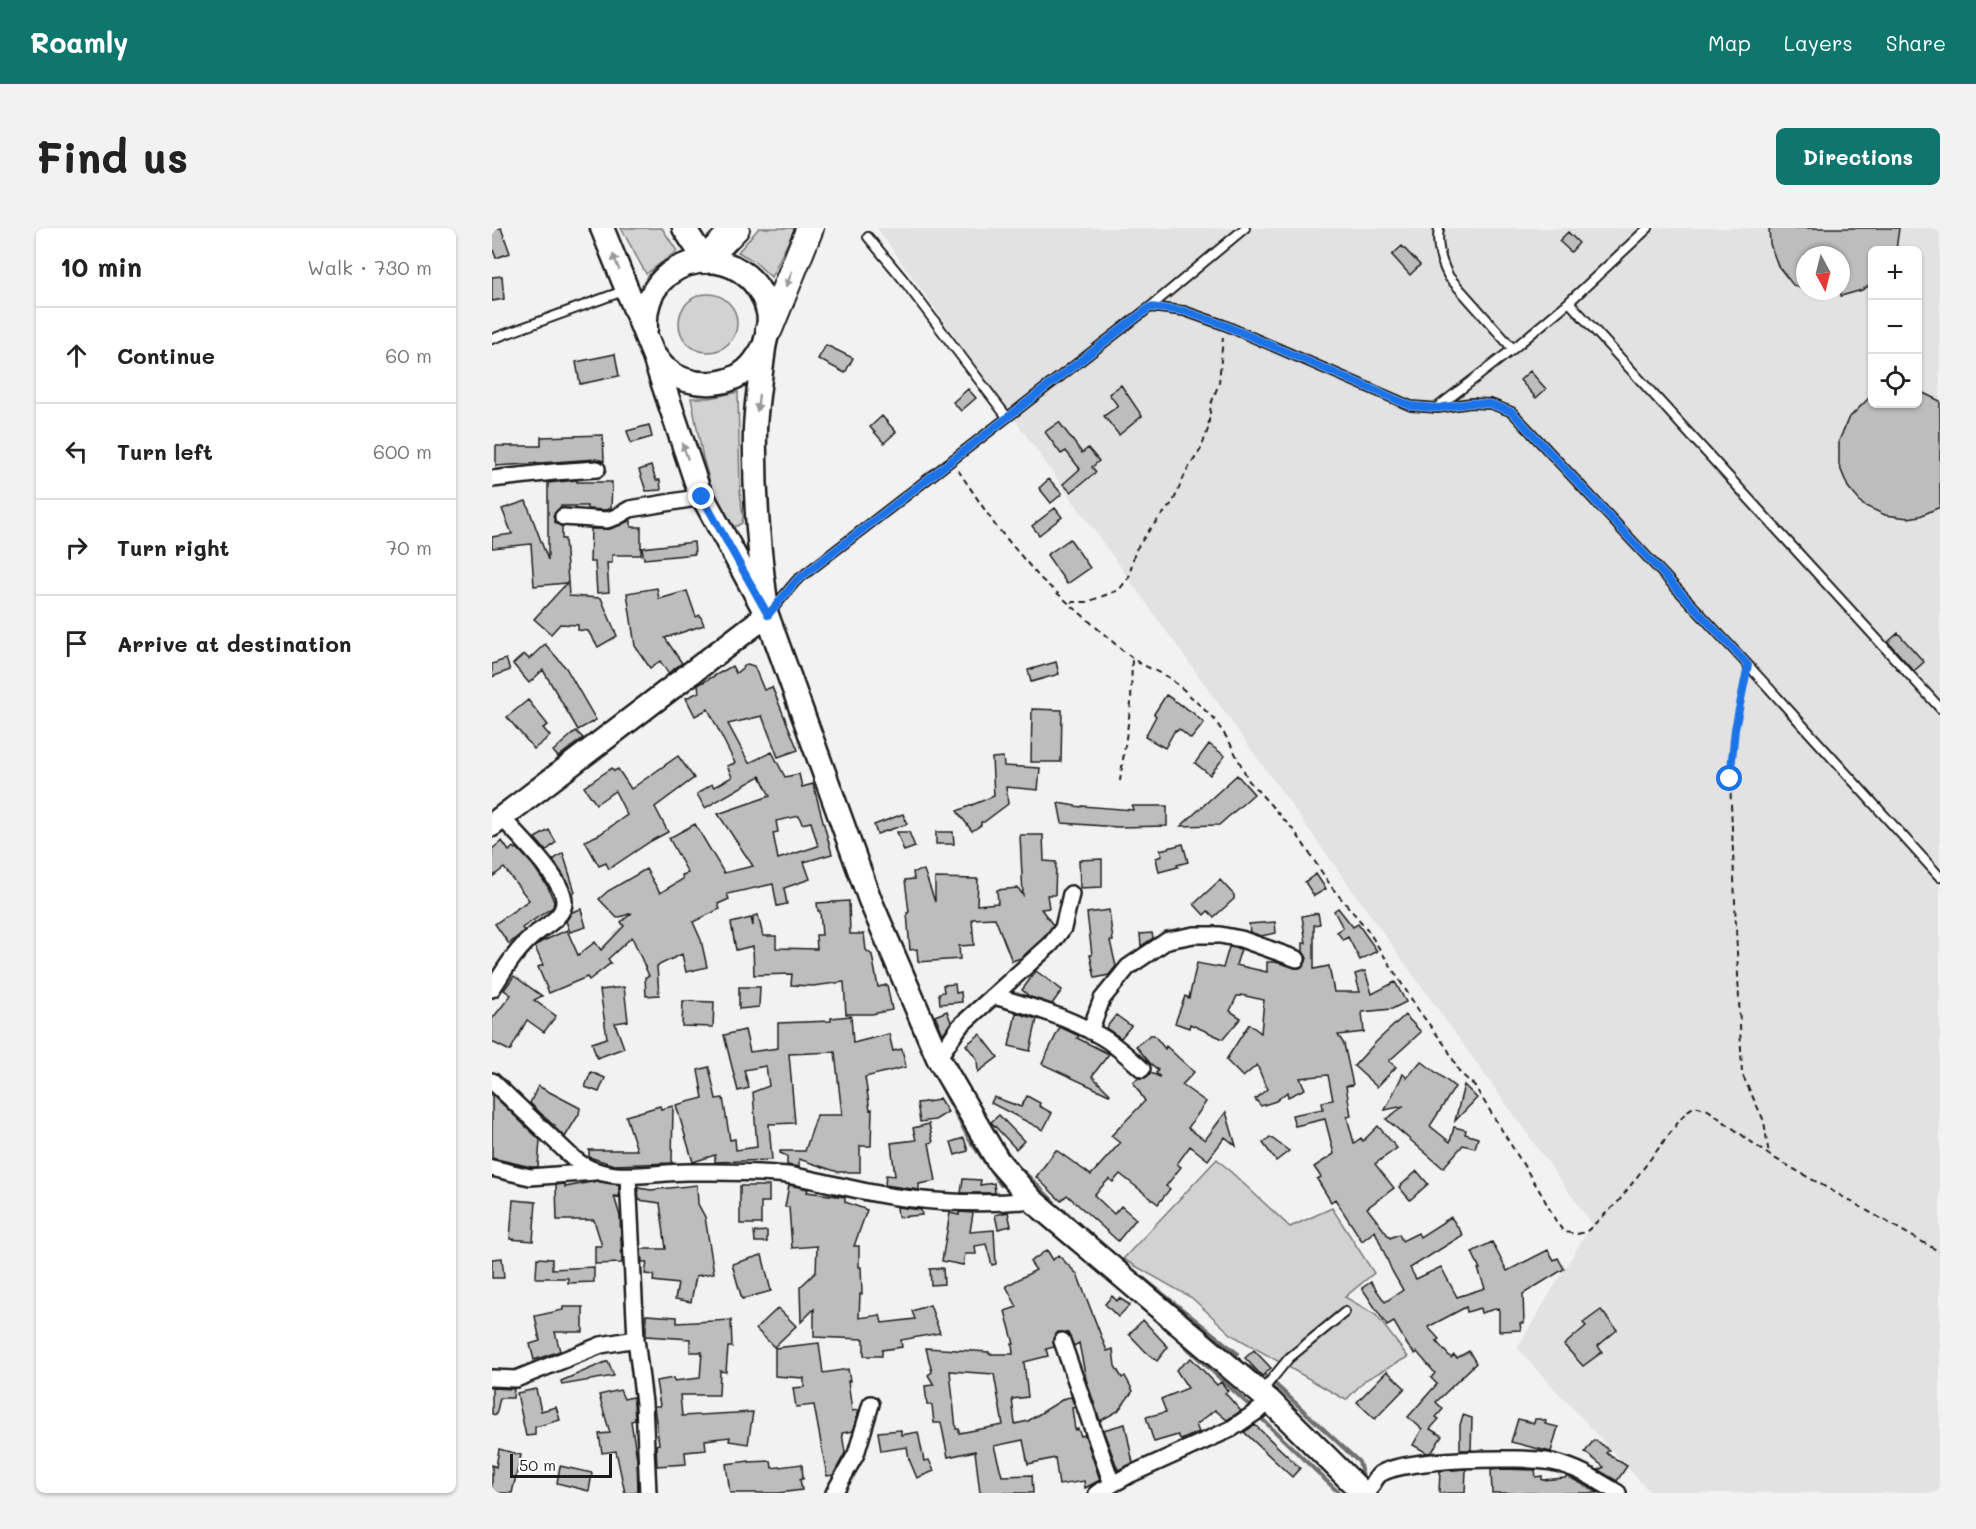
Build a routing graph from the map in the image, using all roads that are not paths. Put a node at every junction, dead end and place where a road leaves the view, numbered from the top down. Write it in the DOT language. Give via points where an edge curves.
graph roads {
  1 [pos="602,228"];
  2 [pos="684,228"];
  3 [pos="736,228"];
  4 [pos="810,228"];
  5 [pos="1245,228"];
  6 [pos="1439,228"];
  7 [pos="1648,228"];
  8 [pos="868,237"];
  9 [pos="705,260"];
  10 [pos="627,290"];
  11 [pos="1569,302"];
  12 [pos="1150,307"];
  13 [pos="767,337"];
  14 [pos="492,339"];
  15 [pos="650,345"];
  16 [pos="1514,349"];
  17 [pos="1438,408"];
  18 [pos="1007,417"];
  19 [pos="597,469"];
  20 [pos="492,479"];
  21 [pos="702,497"];
  22 [pos="563,517"];
  23 [pos="768,615"];
  24 [pos="1940,708"];
  25 [pos="496,818"];
  26 [pos="1940,877"];
  27 [pos="1071,894"];
  28 [pos="1297,959"];
  29 [pos="492,989"];
  30 [pos="994,996"];
  31 [pos="1090,1031"];
  32 [pos="938,1058"];
  33 [pos="1142,1069"];
  34 [pos="492,1081"];
  35 [pos="492,1168"];
  36 [pos="595,1172"];
  37 [pos="628,1176"];
  38 [pos="1032,1200"];
  39 [pos="1345,1312"];
  40 [pos="636,1339"];
  41 [pos="1062,1341"];
  42 [pos="492,1378"];
  43 [pos="1266,1398"];
  44 [pos="871,1404"];
  45 [pos="1113,1484"];
  46 [pos="648,1493"];
  47 [pos="834,1493"];
  48 [pos="1097,1493"];
  49 [pos="1363,1493"];
  50 [pos="1368,1493"];
  51 [pos="1618,1493"];
  10 -- 1 [label="main road, one-way"];
  2 -- 9 [label="main road"];
  3 -- 9 [label="main road"];
  4 -- 13 [label="main road, one-way"];
  5 -- 12 [label="lane"];
  6 -- 16 [label="lane" via="1438,247 1449,277"];
  7 -- 11 [label="lane"];
  8 -- 18 [label="lane"];
  9 -- 13 [label="main road" via="733,266 750,277 769,314"];
  9 -- 15 [label="main road" via="676,268 650,297 645,316"];
  10 -- 14 [label="lane"];
  10 -- 15 [label="main road"];
  11 -- 16 [label="lane"];
  11 -- 24 [label="lane"];
  12 -- 17 [label="lane" via="1184,311 1224,325 1411,406"];
  12 -- 18 [label="lane"];
  13 -- 15 [label="main road" via="754,363 745,371 726,381 705,384 684,380 666,369"];
  13 -- 23 [label="main road, one-way" via="755,428 757,539"];
  21 -- 15 [label="main road, one-way"];
  16 -- 17 [label="lane"];
  17 -- 26 [label="lane" via="1491,404 1512,412"];
  18 -- 23 [label="lane" via="796,581"];
  19 -- 20 [label="street"];
  21 -- 22 [label="street" via="630,509 607,520"];
  21 -- 23 [label="main road"];
  23 -- 25 [label="main road"];
  23 -- 32 [label="main road" via="870,900"];
  25 -- 29 [label="street" via="555,878 564,902 553,921 516,952"];
  27 -- 30 [label="street" via="1063,928 1051,944"];
  28 -- 31 [label="street" via="1220,935 1168,940 1128,967 1102,999"];
  30 -- 31 [label="street"];
  30 -- 32 [label="street" via="960,1026"];
  31 -- 33 [label="street"];
  32 -- 38 [label="main road" via="998,1161"];
  34 -- 36 [label="street" via="573,1158"];
  35 -- 36 [label="street" via="530,1177"];
  36 -- 37 [label="street"];
  37 -- 38 [label="street" via="745,1172 788,1175 903,1198 984,1203"];
  37 -- 40 [label="street"];
  38 -- 43 [label="main road"];
  39 -- 43 [label="lane" via="1289,1358"];
  40 -- 42 [label="street" via="601,1345 516,1379"];
  40 -- 46 [label="street" via="645,1403"];
  41 -- 45 [label="street"];
  43 -- 45 [label="street" via="1231,1429"];
  43 -- 49 [label="main road"];
  44 -- 47 [label="street" via="856,1454"];
  45 -- 48 [label="street"];
  50 -- 51 [label="street" via="1378,1475 1392,1468 1480,1459 1527,1459 1582,1471"];
}
